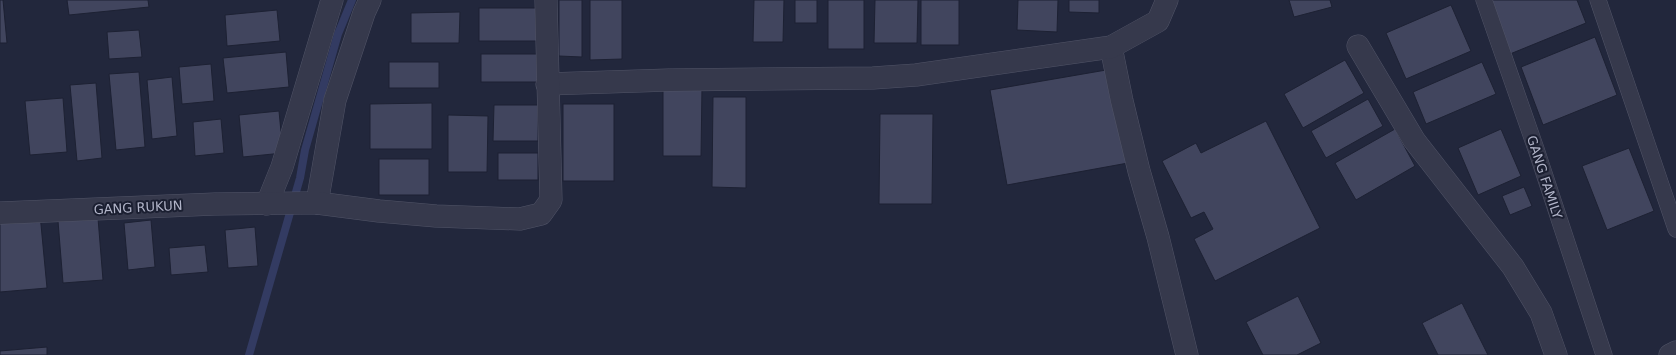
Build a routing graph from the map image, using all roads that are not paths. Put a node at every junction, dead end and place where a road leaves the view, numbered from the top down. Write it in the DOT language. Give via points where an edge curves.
graph roads {
  1 [pos="332,0"];
  2 [pos="370,0"];
  3 [pos="546,0"];
  4 [pos="1167,0"];
  5 [pos="1484,0"];
  6 [pos="1598,0"];
  7 [pos="1358,46"];
  8 [pos="1111,47"];
  9 [pos="547,84"];
  10 [pos="311,203"];
  11 [pos="272,204"];
  12 [pos="0,213"];
  13 [pos="1676,229"];
  14 [pos="1676,352"];
  15 [pos="1187,355"];
  16 [pos="1556,355"];
  17 [pos="1604,355"];
  18 [pos="1670,355"];
  1 -- 11 [label="street"];
  2 -- 10 [label="street" via="335,100"];
  3 -- 9 [label="street, GANG RUKUN"];
  4 -- 8 [label="street" via="1158,21"];
  5 -- 17 [label="lane, GANG FAMILY"];
  6 -- 13 [label="lane"];
  7 -- 16 [label="street" via="1414,140 1513,268 1541,313"];
  8 -- 9 [label="street" via="916,76"];
  8 -- 15 [label="street" via="1139,171"];
  9 -- 10 [label="street, GANG RUKUN" via="551,200 542,214 520,219 436,216"];
  10 -- 11 [label="street, GANG RUKUN"];
  11 -- 12 [label="street, GANG RUKUN" via="202,204"];
  14 -- 18 [label="street"];
}
